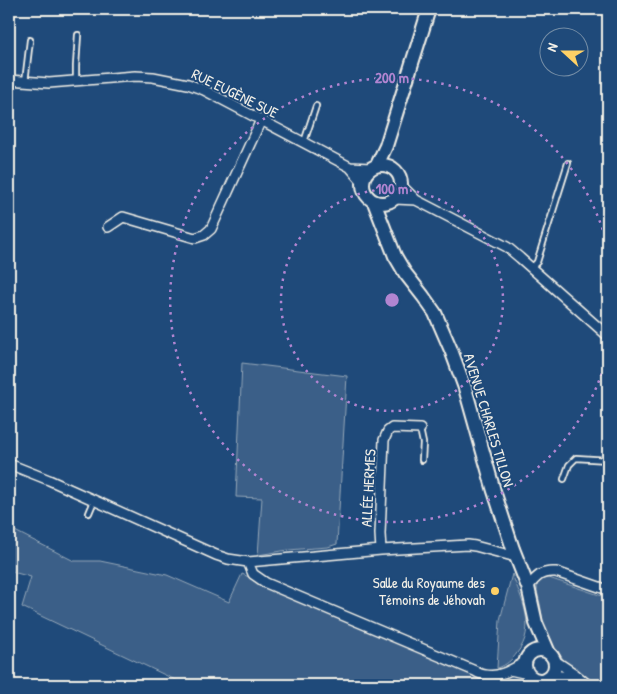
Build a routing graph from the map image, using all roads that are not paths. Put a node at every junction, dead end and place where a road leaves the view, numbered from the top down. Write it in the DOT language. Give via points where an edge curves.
graph roads {
  1 [pos="428,9"];
  2 [pos="78,35"];
  3 [pos="30,40"];
  4 [pos="9,80"];
  5 [pos="76,81"];
  6 [pos="25,82"];
  7 [pos="316,106"];
  8 [pos="261,120"];
  9 [pos="304,142"];
  10 [pos="386,146"];
  11 [pos="568,163"];
  12 [pos="350,167"];
  13 [pos="374,167"];
  14 [pos="391,167"];
  15 [pos="363,182"];
  16 [pos="402,186"];
  17 [pos="416,200"];
  18 [pos="391,201"];
  19 [pos="374,202"];
  20 [pos="108,227"];
  21 [pos="388,237"];
  22 [pos="532,268"];
  23 [pos="608,336"];
  24 [pos="420,429"];
  25 [pos="422,460"];
  26 [pos="608,460"];
  27 [pos="9,464"];
  28 [pos="564,479"];
  29 [pos="94,501"];
  30 [pos="89,513"];
  31 [pos="380,550"];
  32 [pos="516,557"];
  33 [pos="248,562"];
  34 [pos="528,588"];
  35 [pos="608,590"];
  36 [pos="536,622"];
  37 [pos="534,651"];
  38 [pos="552,657"];
  39 [pos="536,677"];
  40 [pos="583,685"];
  41 [pos="588,685"];
  1 -- 10 [label="street"];
  2 -- 5 [label="lane"];
  3 -- 6 [label="lane"];
  4 -- 6 [label="street, RUE EUGÈNE SUE"];
  5 -- 6 [label="street, RUE EUGÈNE SUE"];
  5 -- 8 [label="street, RUE EUGÈNE SUE" via="135,76 170,79 204,90"];
  7 -- 9 [label="lane"];
  8 -- 9 [label="street, RUE EUGÈNE SUE"];
  8 -- 20 [label="street" via="210,229 204,235 194,238 123,217"];
  9 -- 12 [label="street, RUE EUGÈNE SUE"];
  10 -- 13 [label="street"];
  10 -- 14 [label="street"];
  11 -- 22 [label="lane"];
  12 -- 13 [label="street, RUE EUGÈNE SUE"];
  12 -- 15 [label="street, RUE EUGÈNE SUE"];
  13 -- 14 [label="street"];
  13 -- 15 [label="street" via="365,174"];
  14 -- 16 [label="street" via="399,174"];
  15 -- 19 [label="street" via="366,195"];
  16 -- 17 [label="street"];
  16 -- 18 [label="street"];
  17 -- 18 [label="street"];
  17 -- 22 [label="street" via="507,248"];
  18 -- 19 [label="street"];
  18 -- 21 [label="street, AVENUE CHARLES TILLON" via="387,218"];
  19 -- 21 [label="street, AVENUE CHARLES TILLON"];
  21 -- 32 [label="street, AVENUE CHARLES TILLON" via="405,273 434,313 456,364"];
  22 -- 23 [label="street"];
  24 -- 25 [label="lane"];
  24 -- 31 [label="street, ALLÉE HERMES" via="392,428 384,440"];
  26 -- 28 [label="lane" via="576,458 569,465"];
  27 -- 29 [label="street"];
  29 -- 30 [label="lane"];
  29 -- 33 [label="street" via="216,556"];
  31 -- 32 [label="street" via="468,545"];
  31 -- 33 [label="street"];
  32 -- 34 [label="street, AVENUE CHARLES TILLON"];
  33 -- 39 [label="street" via="253,574 266,583 473,671 491,676 510,670"];
  34 -- 35 [label="street" via="540,574 556,572"];
  34 -- 36 [label="street, AVENUE CHARLES TILLON"];
  36 -- 37 [label="street, AVENUE CHARLES TILLON"];
  36 -- 38 [label="street, AVENUE CHARLES TILLON"];
  37 -- 38 [label="street" via="542,650"];
  37 -- 39 [label="street" via="528,656"];
  38 -- 39 [label="street" via="555,666"];
  38 -- 41 [label="street"];
  39 -- 40 [label="street" via="571,677"];
}
